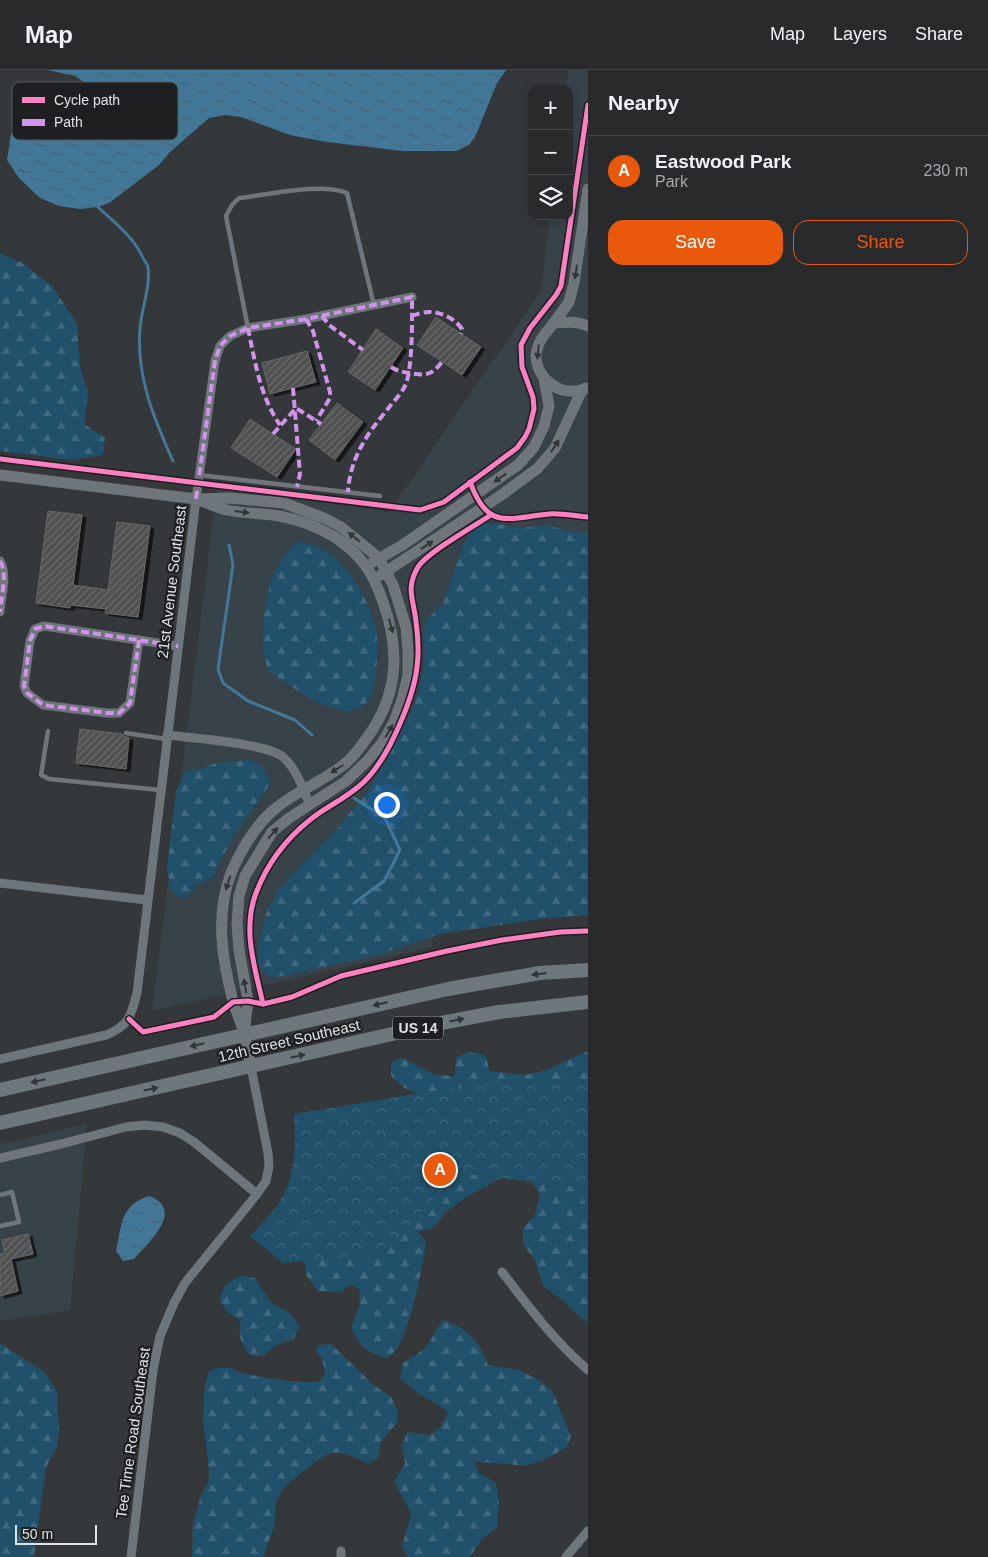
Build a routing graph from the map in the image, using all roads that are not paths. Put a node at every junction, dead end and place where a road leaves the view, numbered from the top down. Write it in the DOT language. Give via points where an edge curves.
graph roads {
  1 [pos="588,189"];
  2 [pos="412,297"];
  3 [pos="374,306"];
  4 [pos="554,323"];
  5 [pos="588,326"];
  6 [pos="248,328"];
  7 [pos="544,378"];
  8 [pos="585,388"];
  9 [pos="0,475"];
  10 [pos="199,475"];
  11 [pos="380,496"];
  12 [pos="196,499"];
  13 [pos="379,558"];
  14 [pos="0,561"];
  15 [pos="366,565"];
  16 [pos="387,572"];
  17 [pos="375,579"];
  18 [pos="0,612"];
  19 [pos="139,640"];
  20 [pos="178,646"];
  21 [pos="48,731"];
  22 [pos="126,732"];
  23 [pos="167,737"];
  24 [pos="160,790"];
  25 [pos="304,790"];
  26 [pos="310,805"];
  27 [pos="0,883"];
  28 [pos="147,900"];
  29 [pos="588,970"];
  30 [pos="588,1002"];
  31 [pos="244,1034"];
  32 [pos="0,1059"];
  33 [pos="251,1067"];
  34 [pos="0,1090"];
  35 [pos="0,1123"];
  36 [pos="0,1158"];
  37 [pos="257,1194"];
  38 [pos="0,1195"];
  39 [pos="0,1226"];
  40 [pos="502,1272"];
  41 [pos="588,1370"];
  42 [pos="588,1531"];
  43 [pos="130,1557"];
  44 [pos="566,1557"];
  1 -- 4 [label="street, one-way" via="574,283 569,302"];
  2 -- 3 [label="street, 21st Avenue Southeast"];
  3 -- 6 [label="street, 21st Avenue Southeast"];
  3 -- 6 [label="lane" via="347,193 338,189 313,189 239,198 226,216"];
  4 -- 5 [label="street" via="568,321"];
  4 -- 7 [label="street, one-way" via="538,345 538,368"];
  6 -- 10 [label="street, 21st Avenue Southeast" via="230,336 220,346 215,361"];
  7 -- 8 [label="street" via="562,390"];
  7 -- 13 [label="street, one-way" via="549,406 544,426 534,447 518,465 409,541"];
  16 -- 8 [label="street, one-way" via="538,468 555,448"];
  9 -- 12 [label="street"];
  10 -- 11 [label="lane"];
  10 -- 12 [label="street, 21st Avenue Southeast"];
  13 -- 12 [label="street, one-way" via="341,528 303,509 284,503 230,498"];
  12 -- 15 [label="street, one-way" via="226,510 284,517 309,525 333,536"];
  12 -- 20 [label="street, 21st Avenue Southeast"];
  13 -- 15 [label="street"];
  13 -- 16 [label="street"];
  14 -- 18 [label="street" via="3,578"];
  15 -- 17 [label="street"];
  16 -- 17 [label="street"];
  26 -- 16 [label="street, one-way" via="346,781 367,761 382,743 402,700 408,675 408,643 406,627"];
  17 -- 25 [label="street, one-way" via="393,631 395,659 386,708 361,748 346,763"];
  19 -- 19 [label="street" via="130,703 119,713 43,705 27,694 24,686 30,641 35,629 44,626"];
  19 -- 20 [label="street"];
  20 -- 23 [label="street, 21st Avenue Southeast"];
  21 -- 24 [label="lane" via="41,775 49,779"];
  22 -- 23 [label="lane"];
  23 -- 24 [label="street, 21st Avenue Southeast"];
  23 -- 25 [label="street" via="273,750 291,765"];
  24 -- 28 [label="street, 21st Avenue Southeast"];
  25 -- 26 [label="street"];
  25 -- 31 [label="street, one-way" via="276,808 254,832 226,891 222,946"];
  31 -- 26 [label="street, one-way" via="248,1001 239,950 239,896 245,876 272,832"];
  27 -- 28 [label="street"];
  28 -- 32 [label="street, 21st Avenue Southeast" via="137,993 128,1019 118,1030"];
  29 -- 31 [label="main road, 12th Street Southeast / US 14, one-way" via="456,987"];
  33 -- 30 [label="main road, 12th Street Southeast / US 14, one-way" via="436,1024 499,1012"];
  31 -- 33 [label="street"];
  31 -- 34 [label="main road, 12th Street Southeast / US 14, one-way"];
  35 -- 33 [label="main road, 12th Street Southeast / US 14, one-way"];
  33 -- 37 [label="street, Tee Time Road Southeast" via="269,1166 266,1181"];
  36 -- 37 [label="street" via="126,1127 163,1127 194,1142"];
  37 -- 43 [label="street, Tee Time Road Southeast" via="185,1283 160,1336"];
  38 -- 39 [label="lane" via="12,1192 19,1222"];
  40 -- 41 [label="street" via="540,1321"];
  42 -- 44 [label="street"];
}
